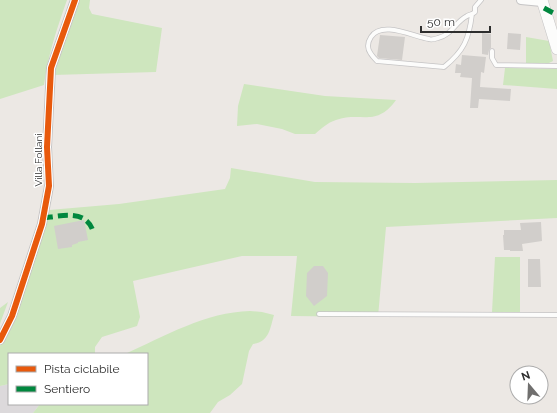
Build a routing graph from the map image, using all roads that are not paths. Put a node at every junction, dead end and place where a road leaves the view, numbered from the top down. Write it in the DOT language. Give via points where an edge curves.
graph roads {
  1 [pos="75,0"];
  2 [pos="481,0"];
  3 [pos="521,0"];
  4 [pos="542,1"];
  5 [pos="472,14"];
  6 [pos="557,49"];
  7 [pos="492,51"];
  8 [pos="557,66"];
  9 [pos="320,314"];
  10 [pos="557,315"];
  11 [pos="0,340"];
  1 -- 11 [label="street, Villa Follani" via="51,68 48,186 42,224 12,316"];
  2 -- 5 [label="lane"];
  3 -- 4 [label="street"];
  4 -- 6 [label="main road"];
  5 -- 5 [label="lane" via="468,38 462,50 444,67 377,61 371,56 369,40 380,30 395,30 430,40 449,33"];
  7 -- 8 [label="lane" via="496,65"];
  9 -- 10 [label="lane"];
}
